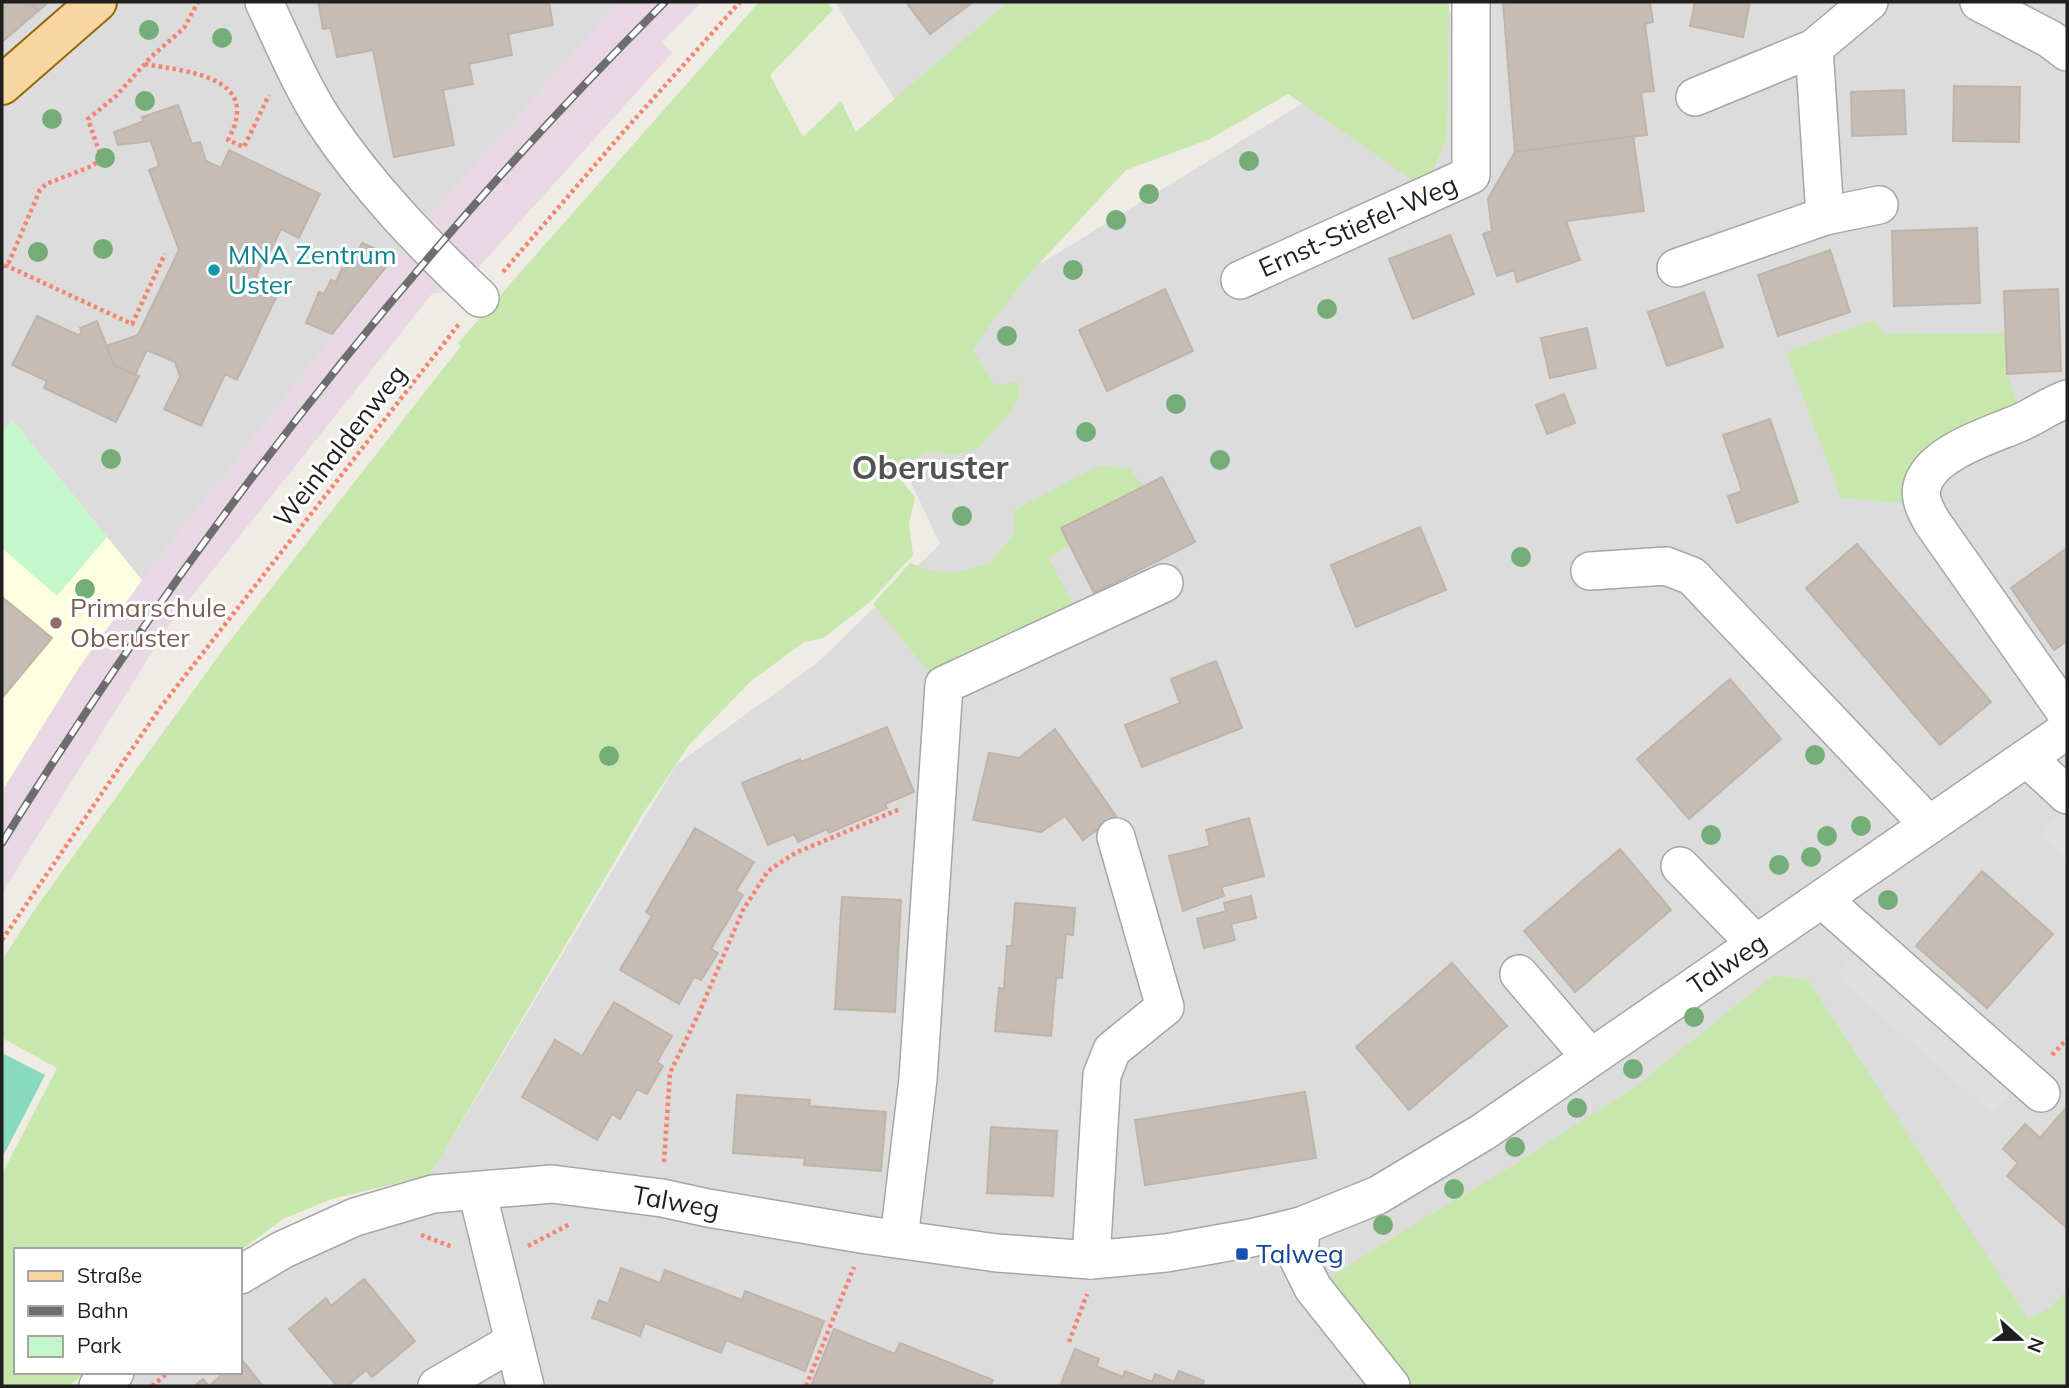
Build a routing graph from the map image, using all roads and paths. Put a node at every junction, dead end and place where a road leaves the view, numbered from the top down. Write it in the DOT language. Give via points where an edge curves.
graph roads {
  1 [pos="97,2"];
  2 [pos="198,2"];
  3 [pos="264,2"];
  4 [pos="740,2"];
  5 [pos="1471,2"];
  6 [pos="1869,2"];
  7 [pos="1979,2"];
  8 [pos="1814,48"];
  9 [pos="2067,51"];
  10 [pos="144,64"];
  11 [pos="298,75"];
  12 [pos="2,85"];
  13 [pos="1695,97"];
  14 [pos="1879,205"];
  15 [pos="1825,216"];
  16 [pos="165,254"];
  17 [pos="4,266"];
  18 [pos="1676,268"];
  19 [pos="1240,280"];
  20 [pos="480,298"];
  21 [pos="2067,399"];
  22 [pos="1590,571"];
  23 [pos="1164,583"];
  24 [pos="2067,715"];
  25 [pos="2067,730"];
  26 [pos="2026,758"];
  27 [pos="937,794"];
  28 [pos="2067,795"];
  29 [pos="1929,825"];
  30 [pos="1116,837"];
  31 [pos="1680,866"];
  32 [pos="1822,899"];
  33 [pos="2,940"];
  34 [pos="1756,944"];
  35 [pos="1519,974"];
  36 [pos="1590,1057"];
  37 [pos="2041,1093"];
  38 [pos="477,1191"];
  39 [pos="662,1198"];
  40 [pos="576,1221"];
  41 [pos="1301,1226"];
  42 [pos="414,1232"];
  43 [pos="899,1239"];
  44 [pos="494,1263"];
  45 [pos="842,1263"];
  46 [pos="242,1274"];
  47 [pos="1095,1277"];
  48 [pos="1075,1293"];
  49 [pos="513,1342"];
  50 [pos="1069,1342"];
  51 [pos="113,1374"];
  52 [pos="167,1374"];
  53 [pos="98,1386"];
  54 [pos="152,1386"];
  55 [pos="437,1386"];
  56 [pos="525,1386"];
  57 [pos="806,1386"];
  58 [pos="1391,1386"];
  1 -- 12 [label="main road"];
  2 -- 10 [label="path" via="184,28"];
  3 -- 11 [label="street"];
  4 -- 20 [label="path, Weinhaldenweg"];
  5 -- 19 [label="street, Ernst-Stiefel-Weg" via="1471,175"];
  6 -- 8 [label="street"];
  7 -- 9 [label="street"];
  8 -- 13 [label="street"];
  8 -- 15 [label="street"];
  10 -- 11 [label="path" via="202,75 227,88 238,105 228,140 244,147 273,88"];
  10 -- 17 [label="path" via="131,82 88,119 100,154 97,162 40,190"];
  11 -- 20 [label="street" via="361,173 432,253"];
  14 -- 15 [label="street"];
  15 -- 18 [label="street"];
  16 -- 17 [label="path" via="132,324"];
  20 -- 33 [label="path, Weinhaldenweg" via="160,708"];
  21 -- 24 [label="street" via="1953,452 1926,476 1921,488 1922,503 1932,523"];
  22 -- 29 [label="street" via="1666,566 1692,576"];
  23 -- 27 [label="street" via="944,685"];
  25 -- 26 [label="street, Talweg"];
  26 -- 28 [label="street"];
  26 -- 29 [label="street, Talweg"];
  27 -- 39 [label="path" via="794,853 768,871 743,910 670,1073"];
  27 -- 43 [label="street" via="918,1079"];
  29 -- 32 [label="street, Talweg"];
  30 -- 47 [label="street" via="1165,1007 1112,1050 1102,1075"];
  31 -- 34 [label="street"];
  32 -- 34 [label="street, Talweg"];
  32 -- 37 [label="street"];
  34 -- 36 [label="street, Talweg"];
  35 -- 36 [label="street"];
  36 -- 41 [label="street, Talweg" via="1483,1132 1378,1195"];
  38 -- 39 [label="street, Talweg" via="552,1185"];
  38 -- 44 [label="street"];
  38 -- 46 [label="street, Talweg" via="433,1194 355,1217"];
  39 -- 43 [label="street, Talweg"];
  40 -- 44 [label="path"];
  41 -- 47 [label="street, Talweg" via="1166,1253"];
  41 -- 58 [label="street" via="1300,1260 1313,1288"];
  42 -- 44 [label="path"];
  43 -- 47 [label="street, Talweg" via="997,1253"];
  44 -- 49 [label="street"];
  45 -- 57 [label="path" via="855,1265"];
  47 -- 48 [label="path"];
  47 -- 50 [label="path"];
  49 -- 55 [label="street"];
  49 -- 56 [label="street"];
  51 -- 53 [label="street"];
  52 -- 54 [label="path"];
}
